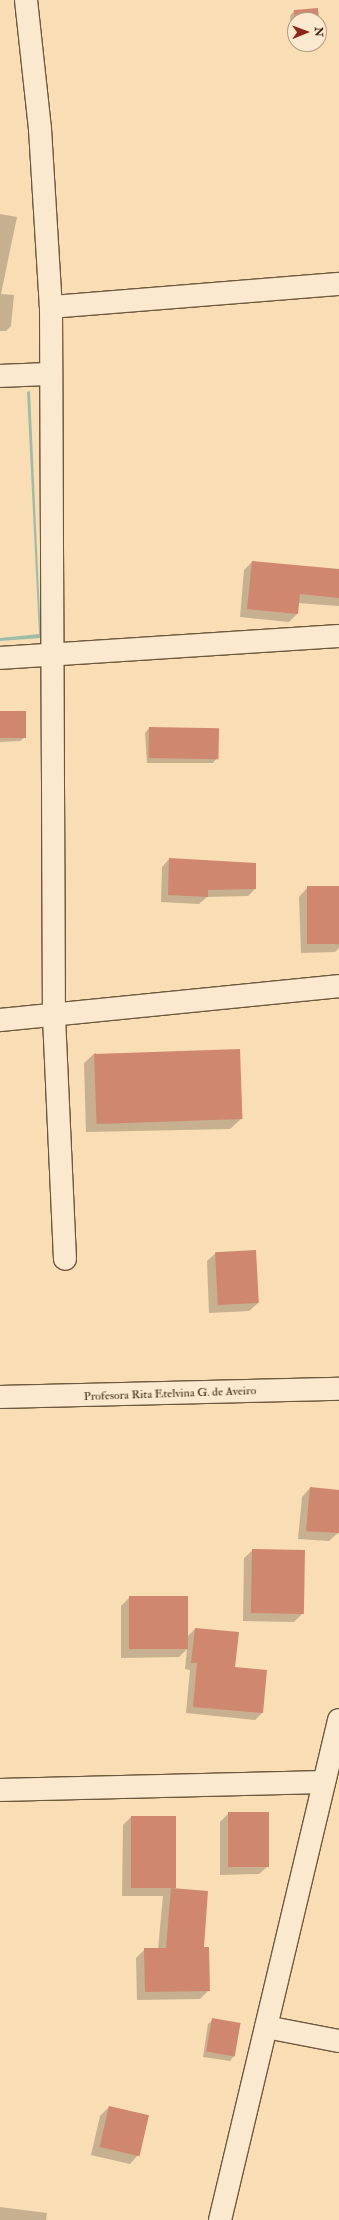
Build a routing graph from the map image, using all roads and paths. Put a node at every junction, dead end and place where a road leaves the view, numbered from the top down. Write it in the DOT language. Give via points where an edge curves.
graph roads {
  1 [pos="26,0"];
  2 [pos="339,284"];
  3 [pos="51,307"];
  4 [pos="49,374"];
  5 [pos="0,376"];
  6 [pos="339,636"];
  7 [pos="52,656"];
  8 [pos="0,658"];
  9 [pos="339,986"];
  10 [pos="54,1017"];
  11 [pos="0,1020"];
  12 [pos="65,1259"];
  13 [pos="339,1389"];
  14 [pos="0,1397"];
  15 [pos="339,1720"];
  16 [pos="324,1782"];
  17 [pos="0,1790"];
  18 [pos="266,2027"];
  19 [pos="339,2041"];
  20 [pos="220,2220"];
  1 -- 3 [label="street" via="40,129"];
  2 -- 3 [label="street"];
  3 -- 4 [label="street"];
  4 -- 5 [label="street"];
  4 -- 7 [label="street"];
  6 -- 7 [label="street"];
  7 -- 8 [label="street"];
  7 -- 10 [label="street"];
  9 -- 10 [label="street"];
  10 -- 11 [label="street"];
  10 -- 12 [label="street"];
  13 -- 14 [label="street, Profesora Rita Etelvina G. de Aveiro"];
  15 -- 16 [label="street"];
  16 -- 17 [label="street"];
  16 -- 18 [label="street"];
  18 -- 19 [label="street"];
  18 -- 20 [label="street"];
}
